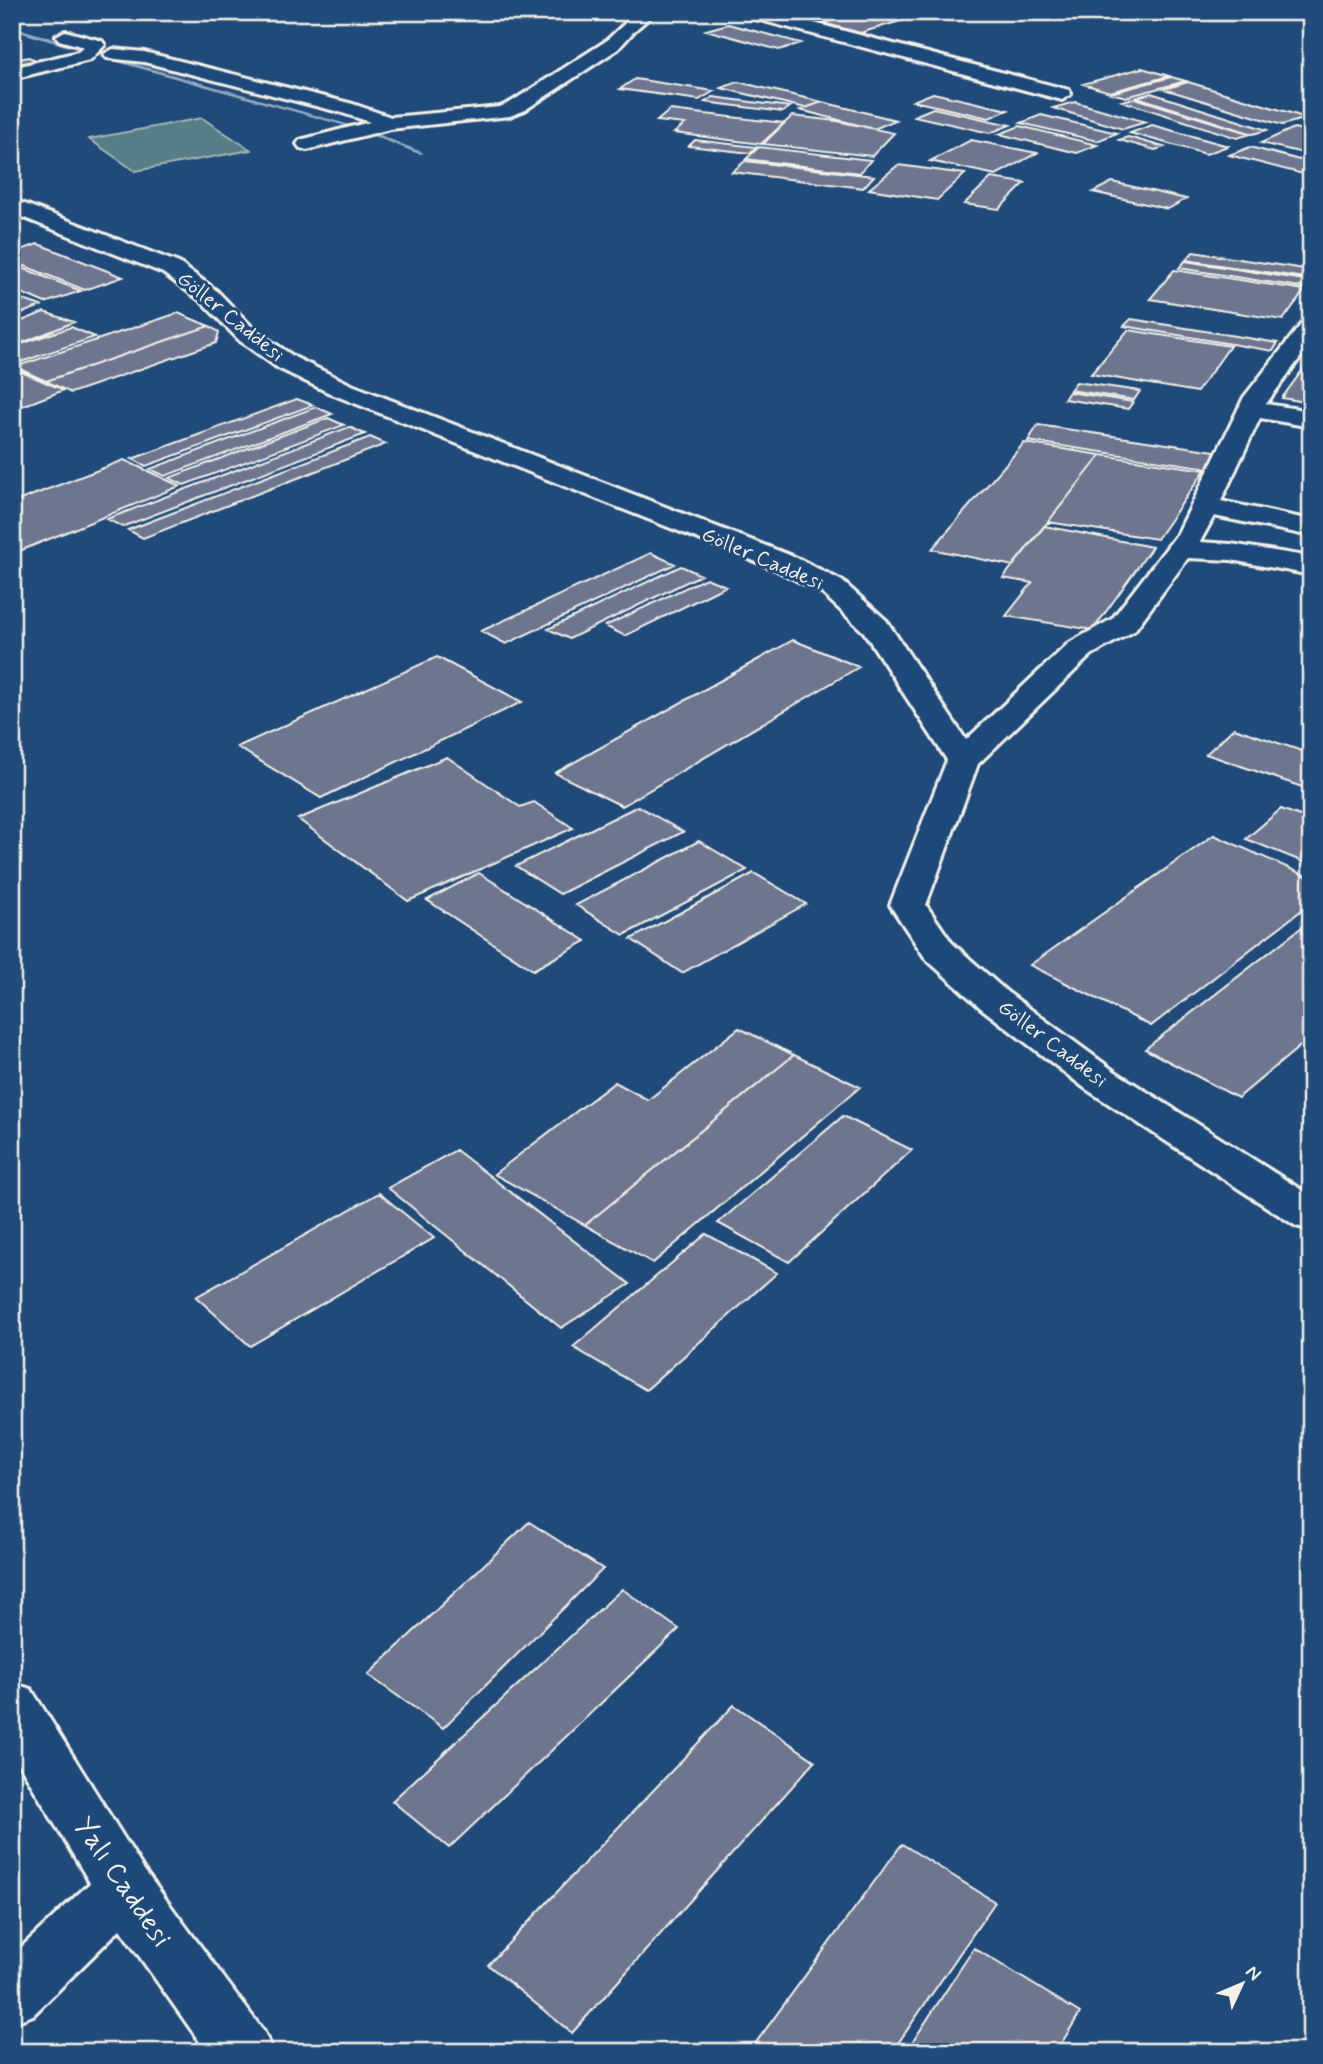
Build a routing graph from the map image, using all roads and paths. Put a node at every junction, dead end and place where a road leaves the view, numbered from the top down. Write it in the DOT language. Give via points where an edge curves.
graph roads {
  1 [pos="648,12"];
  2 [pos="751,12"];
  3 [pos="65,36"];
  4 [pos="113,54"];
  5 [pos="12,74"];
  6 [pos="1062,94"];
  7 [pos="390,123"];
  8 [pos="307,144"];
  9 [pos="12,205"];
  10 [pos="1311,327"];
  11 [pos="1252,409"];
  12 [pos="1311,419"];
  13 [pos="1205,506"];
  14 [pos="1311,528"];
  15 [pos="1181,549"];
  16 [pos="1311,566"];
  17 [pos="963,760"];
  18 [pos="1311,1216"];
  19 [pos="12,1705"];
  20 [pos="124,1888"];
  21 [pos="12,1995"];
  22 [pos="243,2052"];
  1 -- 7 [label="street" via="612,45 518,106 503,112"];
  2 -- 6 [label="street"];
  3 -- 5 [label="street" via="96,45 84,56"];
  4 -- 7 [label="street" via="157,60"];
  7 -- 8 [label="street"];
  9 -- 17 [label="street, Göller Caddesi" via="171,268 209,296 248,336 287,363 343,390 787,564 832,587 875,626"];
  10 -- 11 [label="street"];
  11 -- 12 [label="street"];
  11 -- 13 [label="street"];
  13 -- 14 [label="street"];
  13 -- 15 [label="street"];
  15 -- 16 [label="street" via="1231,552"];
  15 -- 17 [label="street" via="1123,625 1080,649"];
  17 -- 18 [label="street, Göller Caddesi" via="908,905 939,951 1100,1080"];
  19 -- 20 [label="street, Yalı Caddesi"];
  20 -- 21 [label="street"];
  20 -- 22 [label="street, Yalı Caddesi"];
}
